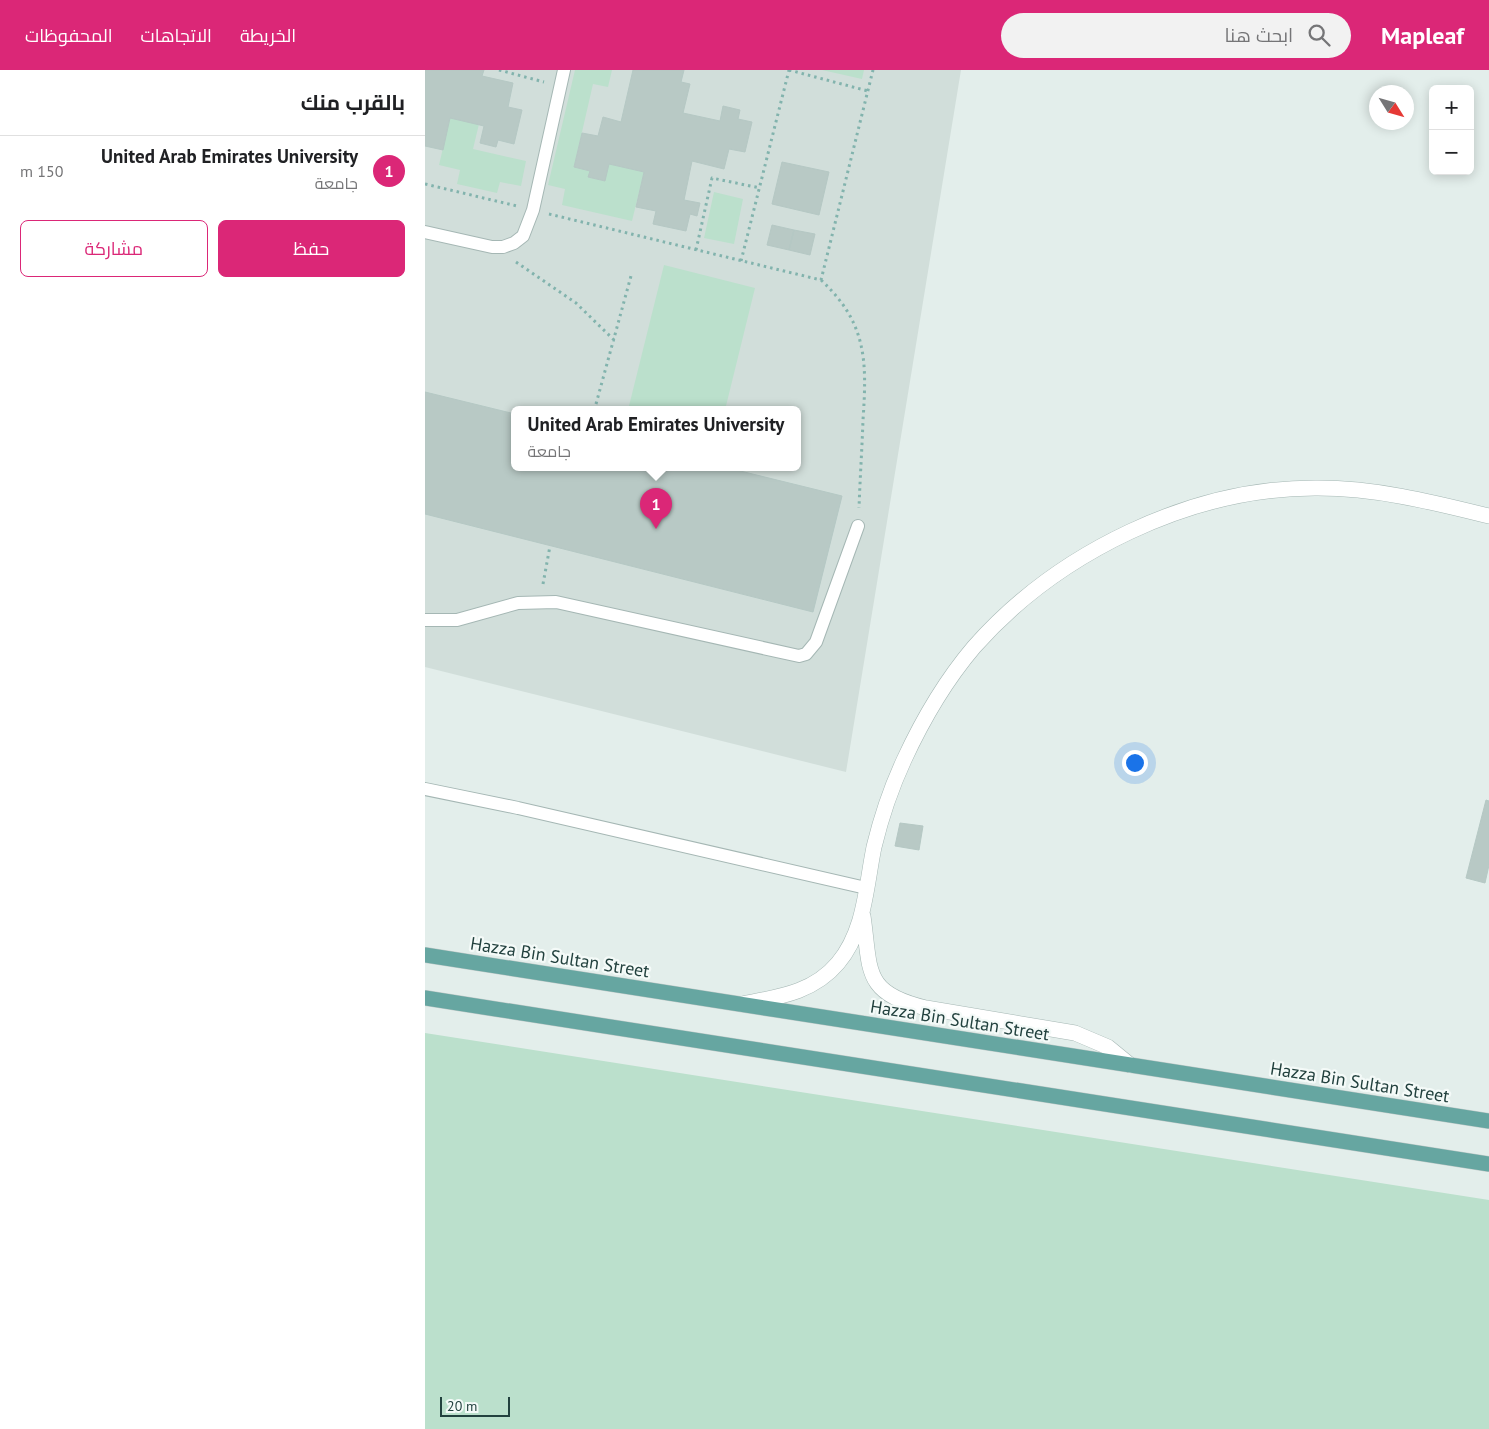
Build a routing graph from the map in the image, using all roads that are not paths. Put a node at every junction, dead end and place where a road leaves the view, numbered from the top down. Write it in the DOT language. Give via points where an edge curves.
graph roads {
  1 [pos="564,70"];
  2 [pos="425,232"];
  3 [pos="1489,516"];
  4 [pos="858,526"];
  5 [pos="425,620"];
  6 [pos="425,789"];
  7 [pos="866,888"];
  8 [pos="863,914"];
  9 [pos="425,955"];
  10 [pos="425,998"];
  11 [pos="741,1004"];
  12 [pos="1130,1065"];
  13 [pos="1489,1121"];
  14 [pos="1489,1164"];
  1 -- 2 [label="lane" via="533,210 523,236 503,247 492,247"];
  3 -- 7 [label="street" via="1385,492 1315,488 1280,490 1211,503 1166,517 1082,558 1007,614 974,648 947,683 924,721 891,794 875,844"];
  4 -- 5 [label="lane" via="815,642 807,654 799,656 568,604 518,603 457,620"];
  6 -- 7 [label="lane"];
  7 -- 8 [label="street"];
  8 -- 11 [label="street" via="847,951 820,981 796,993"];
  8 -- 12 [label="street" via="870,973 879,985 902,1002 1075,1034 1108,1047"];
  9 -- 11 [label="main road, Hazza Bin Sultan Street"];
  10 -- 14 [label="main road"];
  11 -- 12 [label="main road, Hazza Bin Sultan Street"];
  12 -- 13 [label="main road, Hazza Bin Sultan Street"];
}
